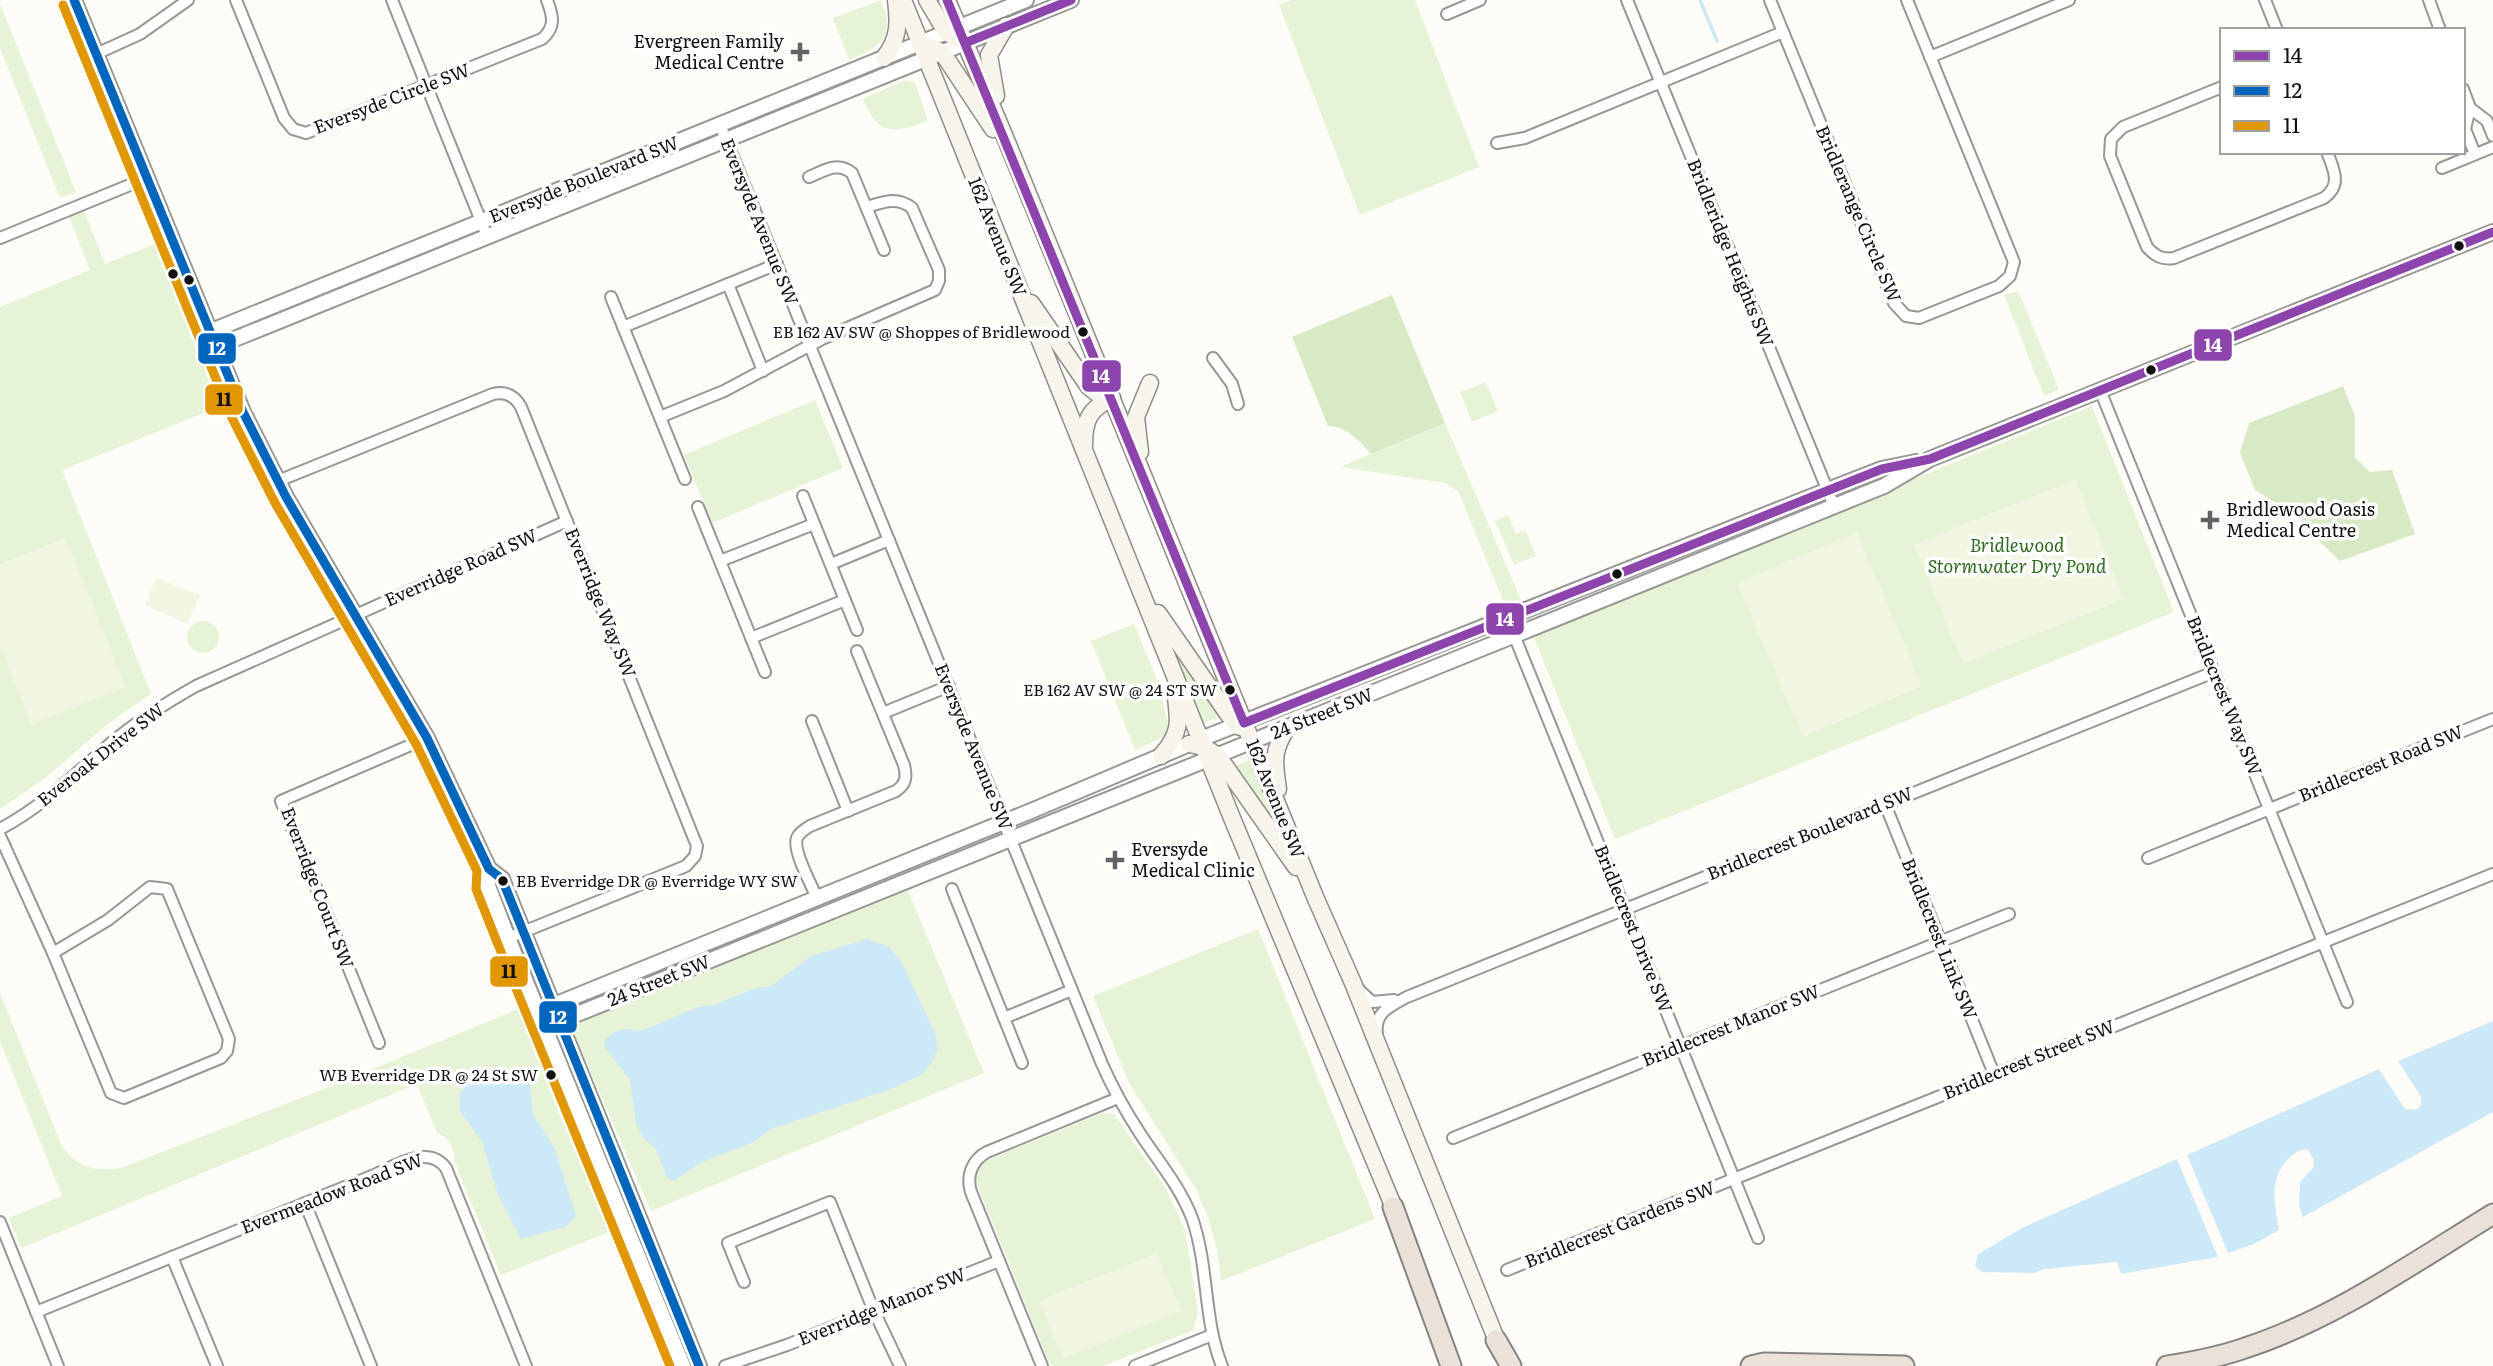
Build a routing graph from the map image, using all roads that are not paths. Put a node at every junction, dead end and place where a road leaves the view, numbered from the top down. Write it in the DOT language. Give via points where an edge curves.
graph roads {
  1 [pos="74,0"];
  2 [pos="188,0"];
  3 [pos="236,0"];
  4 [pos="392,0"];
  5 [pos="547,0"];
  6 [pos="896,0"];
  7 [pos="902,0"];
  8 [pos="926,0"];
  9 [pos="947,0"];
  10 [pos="1026,0"];
  11 [pos="1071,0"];
  12 [pos="1480,0"];
  13 [pos="1627,0"];
  14 [pos="1770,0"];
  15 [pos="1907,0"];
  16 [pos="2069,0"];
  17 [pos="2265,0"];
  18 [pos="2429,0"];
  19 [pos="2049,4"];
  20 [pos="1447,14"];
  21 [pos="1006,26"];
  22 [pos="2276,28"];
  23 [pos="2439,28"];
  24 [pos="952,30"];
  25 [pos="1783,32"];
  26 [pos="919,43"];
  27 [pos="965,43"];
  28 [pos="942,52"];
  29 [pos="96,54"];
  30 [pos="1930,57"];
  31 [pos="884,58"];
  32 [pos="925,59"];
  33 [pos="1661,82"];
  34 [pos="427,86"];
  35 [pos="2220,88"];
  36 [pos="2465,94"];
  37 [pos="2470,108"];
  38 [pos="720,125"];
  39 [pos="2493,136"];
  40 [pos="726,139"];
  41 [pos="1007,142"];
  42 [pos="1497,144"];
  43 [pos="2493,147"];
  44 [pos="2328,154"];
  45 [pos="2475,155"];
  46 [pos="2442,168"];
  47 [pos="1018,169"];
  48 [pos="809,177"];
  49 [pos="146,178"];
  50 [pos="867,207"];
  51 [pos="482,221"];
  52 [pos="0,222"];
  53 [pos="2493,232"];
  54 [pos="487,236"];
  55 [pos="3,237"];
  56 [pos="884,250"];
  57 [pos="777,264"];
  58 [pos="1014,278"];
  59 [pos="728,284"];
  60 [pos="611,296"];
  61 [pos="623,327"];
  62 [pos="209,332"];
  63 [pos="810,346"];
  64 [pos="215,347"];
  65 [pos="1213,358"];
  66 [pos="763,371"];
  67 [pos="1150,383"];
  68 [pos="2100,390"];
  69 [pos="1112,398"];
  70 [pos="1238,404"];
  71 [pos="660,417"];
  72 [pos="1084,452"];
  73 [pos="1930,458"];
  74 [pos="1143,475"];
  75 [pos="685,479"];
  76 [pos="278,481"];
  77 [pos="1828,490"];
  78 [pos="803,496"];
  79 [pos="1834,506"];
  80 [pos="698,507"];
  81 [pos="567,521"];
  82 [pos="814,524"];
  83 [pos="889,541"];
  84 [pos="720,561"];
  85 [pos="831,564"];
  86 [pos="1137,582"];
  87 [pos="845,600"];
  88 [pos="355,614"];
  89 [pos="1506,620"];
  90 [pos="857,630"];
  91 [pos="1514,635"];
  92 [pos="751,638"];
  93 [pos="858,650"];
  94 [pos="1171,664"];
  95 [pos="765,672"];
  96 [pos="2214,672"];
  97 [pos="948,686"];
  98 [pos="883,713"];
  99 [pos="2493,719"];
  100 [pos="812,721"];
  101 [pos="1287,728"];
  102 [pos="1249,731"];
  103 [pos="427,738"];
  104 [pos="1204,749"];
  105 [pos="1161,756"];
  106 [pos="1885,804"];
  107 [pos="2269,809"];
  108 [pos="848,811"];
  109 [pos="1281,812"];
  110 [pos="1004,822"];
  111 [pos="0,829"];
  112 [pos="0,836"];
  113 [pos="1011,840"];
  114 [pos="2148,858"];
  115 [pos="489,869"];
  116 [pos="2493,874"];
  117 [pos="952,889"];
  118 [pos="817,898"];
  119 [pos="1316,899"];
  120 [pos="1625,909"];
  121 [pos="2009,914"];
  122 [pos="524,932"];
  123 [pos="508,938"];
  124 [pos="1940,941"];
  125 [pos="2323,942"];
  126 [pos="53,953"];
  127 [pos="1351,978"];
  128 [pos="1072,990"];
  129 [pos="1406,997"];
  130 [pos="2347,1002"];
  131 [pos="554,1005"];
  132 [pos="541,1018"];
  133 [pos="1004,1018"];
  134 [pos="560,1021"];
  135 [pos="379,1043"];
  136 [pos="1680,1046"];
  137 [pos="1379,1049"];
  138 [pos="1022,1063"];
  139 [pos="1994,1074"];
  140 [pos="1118,1098"];
  141 [pos="1453,1138"];
  142 [pos="1734,1179"];
  143 [pos="305,1203"];
  144 [pos="1393,1207"];
  145 [pos="2493,1214"];
  146 [pos="640,1219"];
  147 [pos="0,1222"];
  148 [pos="626,1224"];
  149 [pos="1758,1238"];
  150 [pos="172,1257"];
  151 [pos="999,1261"];
  152 [pos="1507,1270"];
  153 [pos="744,1282"];
  154 [pos="873,1309"];
  155 [pos="36,1312"];
  156 [pos="1212,1335"];
  157 [pos="1496,1340"];
  158 [pos="1797,1365"];
  159 [pos="58,1366"];
  160 [pos="217,1366"];
  161 [pos="371,1366"];
  162 [pos="526,1366"];
  163 [pos="683,1366"];
  164 [pos="699,1366"];
  165 [pos="725,1366"];
  166 [pos="900,1366"];
  167 [pos="1042,1366"];
  168 [pos="1135,1366"];
  169 [pos="1222,1366"];
  170 [pos="1451,1366"];
  171 [pos="1461,1366"];
  172 [pos="1509,1366"];
  173 [pos="1751,1366"];
  174 [pos="1904,1366"];
  175 [pos="2167,1366"];
  1 -- 29 [label="street"];
  2 -- 29 [label="street" via="140,34"];
  3 -- 34 [label="street, Eversyde Circle SW" via="284,118 293,129 314,132"];
  4 -- 34 [label="street"];
  5 -- 34 [label="street, Eversyde Circle SW" via="553,22 542,39"];
  6 -- 31 [label="main road" via="898,34"];
  7 -- 26 [label="main road, 162 Avenue SW"];
  8 -- 24 [label="main road"];
  9 -- 24 [label="main road"];
  10 -- 24 [label="street, Eversyde Boulevard SW"];
  11 -- 21 [label="street, Eversyde Boulevard SW"];
  12 -- 20 [label="street"];
  13 -- 33 [label="street, Bridleridge Heights SW"];
  14 -- 25 [label="street, Bridlerange Circle SW"];
  15 -- 30 [label="street, Bridlerange Circle SW"];
  16 -- 19 [label="street"];
  17 -- 22 [label="street"];
  18 -- 23 [label="street"];
  19 -- 30 [label="street"];
  21 -- 27 [label="street, Eversyde Boulevard SW"];
  21 -- 41 [label="main road" via="988,59"];
  24 -- 26 [label="street, Eversyde Boulevard SW"];
  24 -- 27 [label="main road"];
  25 -- 30 [label="street, Bridlerange Circle SW" via="1894,303 1912,318 1999,286 2013,267"];
  25 -- 33 [label="street"];
  26 -- 28 [label="main road"];
  26 -- 31 [label="street, Eversyde Boulevard SW"];
  26 -- 32 [label="main road, 162 Avenue SW"];
  27 -- 28 [label="street, Eversyde Boulevard SW"];
  27 -- 41 [label="main road, 162 Avenue SW"];
  28 -- 32 [label="street, Eversyde Boulevard SW"];
  28 -- 47 [label="main road"];
  29 -- 49 [label="street"];
  31 -- 38 [label="street, Eversyde Boulevard SW"];
  32 -- 40 [label="street, Eversyde Boulevard SW"];
  32 -- 58 [label="main road, 162 Avenue SW"];
  33 -- 42 [label="street" via="1525,138"];
  33 -- 77 [label="street, Bridleridge Heights SW"];
  34 -- 51 [label="street"];
  35 -- 44 [label="street" via="2123,127 2111,139 2110,156 2147,247 2156,256 2174,258 2324,198 2336,180"];
  36 -- 37 [label="street"];
  37 -- 39 [label="street" via="2487,121"];
  37 -- 45 [label="street" via="2465,129"];
  38 -- 40 [label="street, Eversyde Avenue SW"];
  38 -- 51 [label="street, Eversyde Boulevard SW"];
  40 -- 54 [label="street, Eversyde Boulevard SW"];
  40 -- 57 [label="street, Eversyde Avenue SW"];
  41 -- 47 [label="main road, 162 Avenue SW"];
  43 -- 45 [label="street"];
  45 -- 46 [label="street"];
  47 -- 69 [label="main road, 162 Avenue SW"];
  48 -- 50 [label="street" via="835,166 848,169"];
  49 -- 55 [label="street"];
  49 -- 62 [label="street"];
  50 -- 56 [label="street"];
  50 -- 63 [label="street" via="895,200 912,208 939,270 938,286"];
  51 -- 54 [label="street"];
  51 -- 62 [label="street, Eversyde Boulevard SW"];
  52 -- 55 [label="street"];
  53 -- 68 [label="street, 24 Street SW"];
  54 -- 64 [label="street, Eversyde Boulevard SW"];
  57 -- 59 [label="street"];
  57 -- 63 [label="street, Eversyde Avenue SW"];
  58 -- 69 [label="main road" via="1089,387"];
  58 -- 72 [label="main road, 162 Avenue SW"];
  59 -- 61 [label="street"];
  59 -- 66 [label="street"];
  60 -- 61 [label="street"];
  61 -- 71 [label="street"];
  62 -- 64 [label="street"];
  63 -- 66 [label="street"];
  63 -- 83 [label="street, Eversyde Avenue SW"];
  64 -- 76 [label="street"];
  65 -- 70 [label="street" via="1232,384"];
  66 -- 71 [label="street"];
  67 -- 74 [label="main road" via="1136,417"];
  68 -- 73 [label="street, 24 Street SW"];
  68 -- 96 [label="street, Bridlecrest Way SW"];
  69 -- 72 [label="main road" via="1098,404 1087,419"];
  69 -- 74 [label="main road, 162 Avenue SW"];
  71 -- 75 [label="street"];
  72 -- 86 [label="main road, 162 Avenue SW"];
  73 -- 77 [label="street, 24 Street SW" via="1882,469"];
  73 -- 79 [label="street, 24 Street SW" via="1884,486"];
  74 -- 102 [label="main road, 162 Avenue SW"];
  76 -- 81 [label="street, Everridge Way SW" via="503,393 514,397 521,407"];
  76 -- 88 [label="street"];
  77 -- 79 [label="street, Bridleridge Heights SW"];
  77 -- 89 [label="street, 24 Street SW"];
  78 -- 82 [label="street"];
  79 -- 91 [label="street, 24 Street SW"];
  80 -- 84 [label="street"];
  81 -- 88 [label="street, Everridge Road SW"];
  81 -- 122 [label="street, Everridge Way SW" via="697,851 686,866"];
  82 -- 84 [label="street"];
  82 -- 85 [label="street"];
  83 -- 85 [label="street"];
  83 -- 97 [label="street, Eversyde Avenue SW"];
  84 -- 92 [label="street"];
  85 -- 87 [label="street"];
  86 -- 94 [label="main road, 162 Avenue SW"];
  86 -- 102 [label="main road"];
  87 -- 90 [label="street"];
  87 -- 92 [label="street"];
  88 -- 103 [label="street"];
  88 -- 111 [label="street, Everoak Drive SW" via="164,704 34,808"];
  89 -- 91 [label="street, Bridlecrest Drive SW"];
  89 -- 102 [label="street, 24 Street SW"];
  91 -- 101 [label="street, 24 Street SW"];
  91 -- 120 [label="street, Bridlecrest Drive SW"];
  92 -- 95 [label="street"];
  93 -- 98 [label="street"];
  94 -- 104 [label="main road, 162 Avenue SW"];
  94 -- 105 [label="main road" via="1178,725 1174,741"];
  96 -- 106 [label="street, Bridlecrest Boulevard SW"];
  96 -- 107 [label="street, Bridlecrest Way SW"];
  97 -- 98 [label="street"];
  97 -- 110 [label="street, Eversyde Avenue SW"];
  98 -- 108 [label="street" via="904,765 905,783 896,792"];
  99 -- 107 [label="street, Bridlecrest Road SW"];
  100 -- 108 [label="street"];
  101 -- 102 [label="street, 24 Street SW"];
  101 -- 109 [label="main road" via="1274,760"];
  102 -- 104 [label="street, 24 Street SW"];
  102 -- 104 [label="street, 24 Street SW"];
  102 -- 109 [label="main road, 162 Avenue SW"];
  103 -- 115 [label="street"];
  103 -- 135 [label="street, Everridge Court SW" via="281,801"];
  104 -- 105 [label="street, 24 Street SW"];
  104 -- 113 [label="street, 24 Street SW"];
  104 -- 119 [label="main road"];
  104 -- 144 [label="main road, 162 Avenue SW"];
  105 -- 110 [label="street, 24 Street SW"];
  106 -- 120 [label="street, Bridlecrest Boulevard SW"];
  106 -- 124 [label="street, Bridlecrest Link SW"];
  107 -- 114 [label="street, Bridlecrest Road SW"];
  107 -- 125 [label="street, Bridlecrest Way SW"];
  108 -- 118 [label="street" via="810,826 797,838 798,853"];
  109 -- 119 [label="main road, 162 Avenue SW"];
  110 -- 113 [label="street, Eversyde Avenue SW"];
  110 -- 118 [label="street, 24 Street SW"];
  112 -- 126 [label="street"];
  113 -- 128 [label="street, Eversyde Avenue SW"];
  113 -- 134 [label="street, 24 Street SW"];
  115 -- 122 [label="street" via="502,879"];
  115 -- 123 [label="street" via="488,886"];
  116 -- 125 [label="street, Bridlecrest Street SW"];
  117 -- 133 [label="street"];
  118 -- 131 [label="street, 24 Street SW"];
  119 -- 127 [label="main road, 162 Avenue SW"];
  120 -- 129 [label="street, Bridlecrest Boulevard SW"];
  120 -- 136 [label="street, Bridlecrest Drive SW"];
  121 -- 124 [label="street, Bridlecrest Manor SW"];
  122 -- 123 [label="street, Everridge Way SW"];
  122 -- 131 [label="street"];
  123 -- 132 [label="street"];
  124 -- 136 [label="street, Bridlecrest Manor SW"];
  124 -- 139 [label="street, Bridlecrest Link SW"];
  125 -- 130 [label="street, Bridlecrest Way SW"];
  125 -- 139 [label="street, Bridlecrest Street SW"];
  126 -- 126 [label="street" via="111,1093 124,1098 221,1058 227,1051 229,1040 167,889 150,887 108,920"];
  127 -- 129 [label="street" via="1372,1002"];
  127 -- 137 [label="main road, 162 Avenue SW"];
  128 -- 133 [label="street"];
  128 -- 140 [label="street, Eversyde Avenue SW"];
  129 -- 137 [label="street" via="1377,1017"];
  131 -- 132 [label="street, 24 Street SW"];
  131 -- 134 [label="street"];
  132 -- 134 [label="street"];
  132 -- 148 [label="street"];
  133 -- 138 [label="street"];
  134 -- 146 [label="street"];
  136 -- 141 [label="street, Bridlecrest Manor SW"];
  136 -- 142 [label="street, Bridlecrest Drive SW"];
  137 -- 157 [label="main road, 162 Avenue SW"];
  139 -- 142 [label="street, Bridlecrest Street SW"];
  140 -- 151 [label="street" via="987,1152 974,1163 969,1185"];
  140 -- 156 [label="street, Eversyde Avenue SW" via="1172,1178 1191,1217"];
  142 -- 149 [label="street, Bridlecrest Drive SW"];
  142 -- 152 [label="street, Bridlecrest Gardens SW"];
  143 -- 150 [label="street, Evermeadow Road SW"];
  143 -- 161 [label="street"];
  143 -- 162 [label="street, Evermeadow Road SW" via="420,1157 439,1160"];
  144 -- 170 [label="highway"];
  144 -- 171 [label="main road, 162 Avenue SW"];
  145 -- 175 [label="highway" via="2346,1303 2293,1329 2244,1348"];
  146 -- 148 [label="street"];
  146 -- 164 [label="street"];
  147 -- 155 [label="street"];
  148 -- 163 [label="street"];
  150 -- 155 [label="street, Evermeadow Road SW"];
  150 -- 160 [label="street"];
  151 -- 154 [label="street, Everridge Manor SW"];
  151 -- 167 [label="street"];
  153 -- 154 [label="street" via="728,1243 830,1202"];
  154 -- 165 [label="street, Everridge Manor SW"];
  154 -- 166 [label="street"];
  155 -- 159 [label="street"];
  156 -- 168 [label="street"];
  156 -- 169 [label="street, Eversyde Avenue SW"];
  157 -- 172 [label="highway"];
  158 -- 173 [label="highway"];
  158 -- 174 [label="highway"];
}
